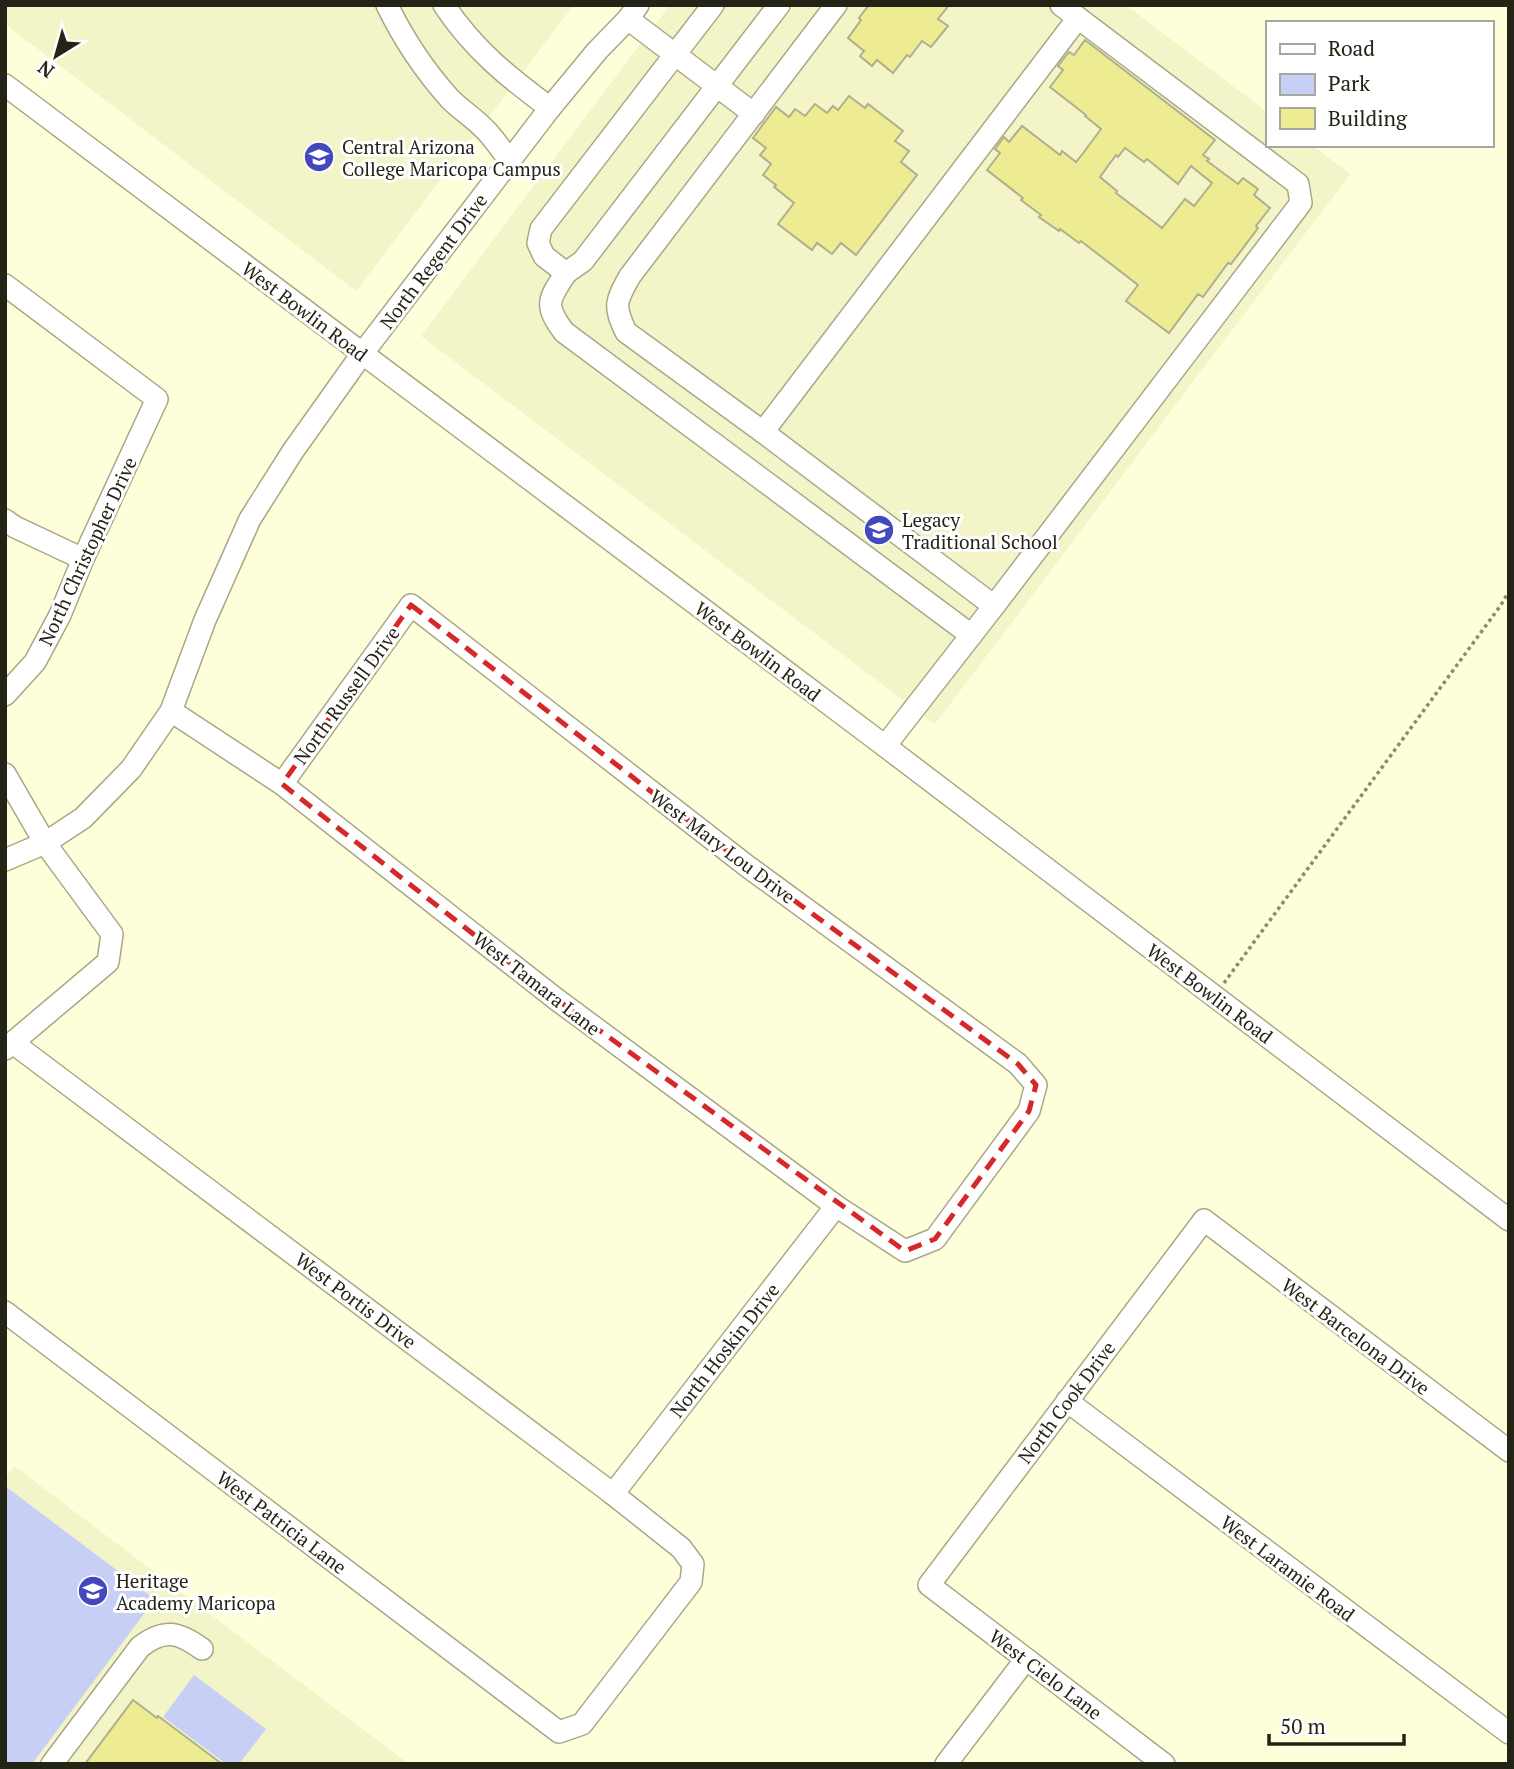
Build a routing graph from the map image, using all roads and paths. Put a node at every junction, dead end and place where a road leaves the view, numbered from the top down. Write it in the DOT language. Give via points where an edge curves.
graph roads {
  1 [pos="387,5"];
  2 [pos="444,5"];
  3 [pos="713,5"];
  4 [pos="779,5"];
  5 [pos="836,5"];
  6 [pos="1069,11"];
  7 [pos="633,12"];
  8 [pos="675,55"];
  9 [pos="5,85"];
  10 [pos="717,85"];
  11 [pos="550,108"];
  12 [pos="754,114"];
  13 [pos="510,161"];
  14 [pos="566,273"];
  15 [pos="5,285"];
  16 [pos="362,354"];
  17 [pos="763,432"];
  18 [pos="5,520"];
  19 [pos="83,559"];
  20 [pos="1509,591"];
  21 [pos="411,605"];
  22 [pos="993,606"];
  23 [pos="971,635"];
  24 [pos="5,695"];
  25 [pos="171,711"];
  26 [pos="885,746"];
  27 [pos="5,774"];
  28 [pos="282,784"];
  29 [pos="45,844"];
  30 [pos="5,860"];
  31 [pos="1215,996"];
  32 [pos="9,1046"];
  33 [pos="836,1206"];
  34 [pos="1204,1220"];
  35 [pos="1509,1220"];
  36 [pos="905,1251"];
  37 [pos="5,1312"];
  38 [pos="1067,1401"];
  39 [pos="1509,1451"];
  40 [pos="613,1494"];
  41 [pos="693,1564"];
  42 [pos="929,1585"];
  43 [pos="202,1648"];
  44 [pos="1026,1659"];
  45 [pos="1509,1734"];
  46 [pos="52,1764"];
  47 [pos="946,1764"];
  48 [pos="1164,1764"];
  1 -- 13 [label="street" via="434,81 490,134"];
  2 -- 11 [label="street" via="488,59"];
  3 -- 8 [label="street"];
  4 -- 10 [label="street"];
  5 -- 12 [label="street"];
  6 -- 17 [label="street"];
  6 -- 22 [label="street" via="1298,184 1301,203"];
  7 -- 8 [label="street"];
  7 -- 11 [label="street, North Regent Drive"];
  8 -- 10 [label="street"];
  8 -- 14 [label="street" via="541,229 538,243 544,256"];
  9 -- 16 [label="street, West Bowlin Road"];
  10 -- 12 [label="street"];
  10 -- 14 [label="street" via="583,261"];
  11 -- 13 [label="street, North Regent Drive"];
  12 -- 17 [label="street" via="630,276 619,296 617,313 626,332"];
  13 -- 16 [label="street, North Regent Drive"];
  14 -- 23 [label="street" via="551,295 550,314 564,332"];
  15 -- 19 [label="street, North Christopher Drive" via="158,398"];
  16 -- 25 [label="street, North Regent Drive" via="250,519"];
  16 -- 26 [label="street, West Bowlin Road"];
  17 -- 22 [label="street"];
  18 -- 19 [label="street"];
  19 -- 24 [label="street, North Christopher Drive" via="35,662"];
  20 -- 31 [label="path"];
  21 -- 28 [label="street, North Russell Drive"];
  21 -- 36 [label="street, West Mary Lou Drive" via="747,866 1018,1064 1036,1085 1029,1111 935,1238"];
  22 -- 23 [label="street"];
  23 -- 26 [label="street"];
  25 -- 28 [label="street, West Tamara Lane"];
  25 -- 29 [label="street, North Regent Drive" via="131,769 83,818"];
  26 -- 31 [label="street, West Bowlin Road"];
  27 -- 29 [label="street"];
  28 -- 33 [label="street, West Tamara Lane" via="556,999"];
  29 -- 30 [label="street, North Regent Drive"];
  29 -- 32 [label="street" via="112,934 108,962"];
  31 -- 35 [label="street, West Bowlin Road"];
  32 -- 40 [label="street, West Portis Drive"];
  33 -- 36 [label="street, West Tamara Lane"];
  33 -- 40 [label="street, North Hoskin Drive"];
  34 -- 38 [label="street, North Cook Drive"];
  34 -- 39 [label="street, West Barcelona Drive"];
  37 -- 41 [label="street, West Patricia Lane" via="559,1732 582,1724 691,1582"];
  38 -- 42 [label="street, North Cook Drive"];
  38 -- 45 [label="street, West Laramie Road"];
  40 -- 41 [label="street, West Portis Drive" via="681,1548"];
  42 -- 44 [label="street, West Cielo Lane"];
  43 -- 46 [label="street" via="177,1635 150,1639"];
  44 -- 47 [label="street"];
  44 -- 48 [label="street, West Cielo Lane"];
}
